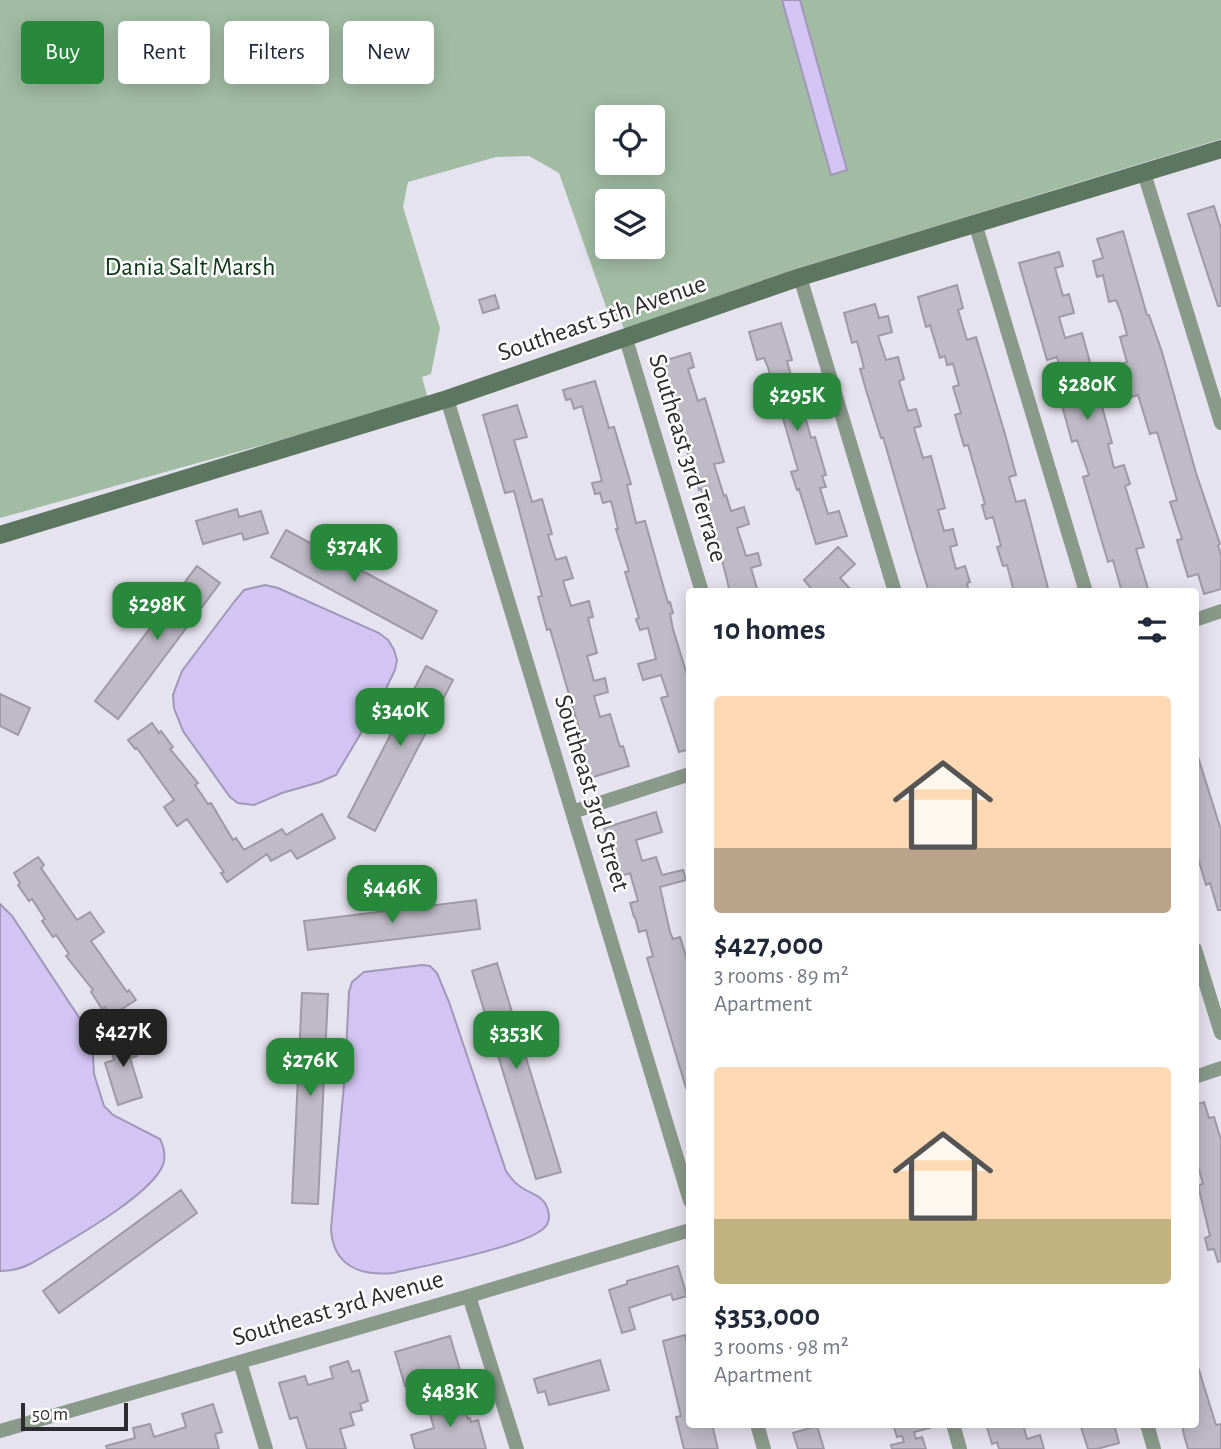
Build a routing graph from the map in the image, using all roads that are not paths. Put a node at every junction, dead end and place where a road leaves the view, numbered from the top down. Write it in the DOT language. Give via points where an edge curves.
graph roads {
  1 [pos="1221,149"];
  2 [pos="1144,173"];
  3 [pos="975,223"];
  4 [pos="800,277"];
  5 [pos="626,339"];
  6 [pos="447,400"];
  7 [pos="1221,423"];
  8 [pos="0,535"];
  9 [pos="701,588"];
  10 [pos="894,588"];
  11 [pos="1085,588"];
  12 [pos="1221,611"];
  13 [pos="1199,619"];
  14 [pos="686,775"];
  15 [pos="572,812"];
  16 [pos="1199,962"];
  17 [pos="1221,1033"];
  18 [pos="1221,1068"];
  19 [pos="1199,1075"];
  20 [pos="686,1188"];
  21 [pos="686,1231"];
  22 [pos="469,1296"];
  23 [pos="240,1362"];
  24 [pos="758,1428"];
  25 [pos="954,1428"];
  26 [pos="1148,1428"];
  27 [pos="0,1431"];
  28 [pos="266,1449"];
  29 [pos="517,1449"];
  30 [pos="764,1449"];
  31 [pos="960,1449"];
  32 [pos="1154,1449"];
  1 -- 2 [label="street, Southeast 5th Avenue"];
  2 -- 3 [label="street, Southeast 5th Avenue"];
  2 -- 7 [label="street"];
  3 -- 4 [label="street, Southeast 5th Avenue"];
  3 -- 11 [label="street"];
  4 -- 5 [label="street, Southeast 5th Avenue"];
  4 -- 10 [label="street"];
  5 -- 6 [label="street, Southeast 5th Avenue"];
  5 -- 9 [label="street, Southeast 3rd Terrace"];
  6 -- 8 [label="street, Southeast 5th Avenue"];
  6 -- 15 [label="street, Southeast 3rd Street"];
  12 -- 13 [label="street"];
  14 -- 15 [label="street"];
  15 -- 20 [label="street, Southeast 3rd Street"];
  16 -- 17 [label="street"];
  18 -- 19 [label="street"];
  21 -- 22 [label="street, Southeast 3rd Avenue"];
  22 -- 23 [label="street, Southeast 3rd Avenue"];
  22 -- 29 [label="street"];
  23 -- 27 [label="street, Southeast 3rd Avenue"];
  23 -- 28 [label="street"];
  24 -- 30 [label="street"];
  25 -- 31 [label="street"];
  26 -- 32 [label="street"];
}
